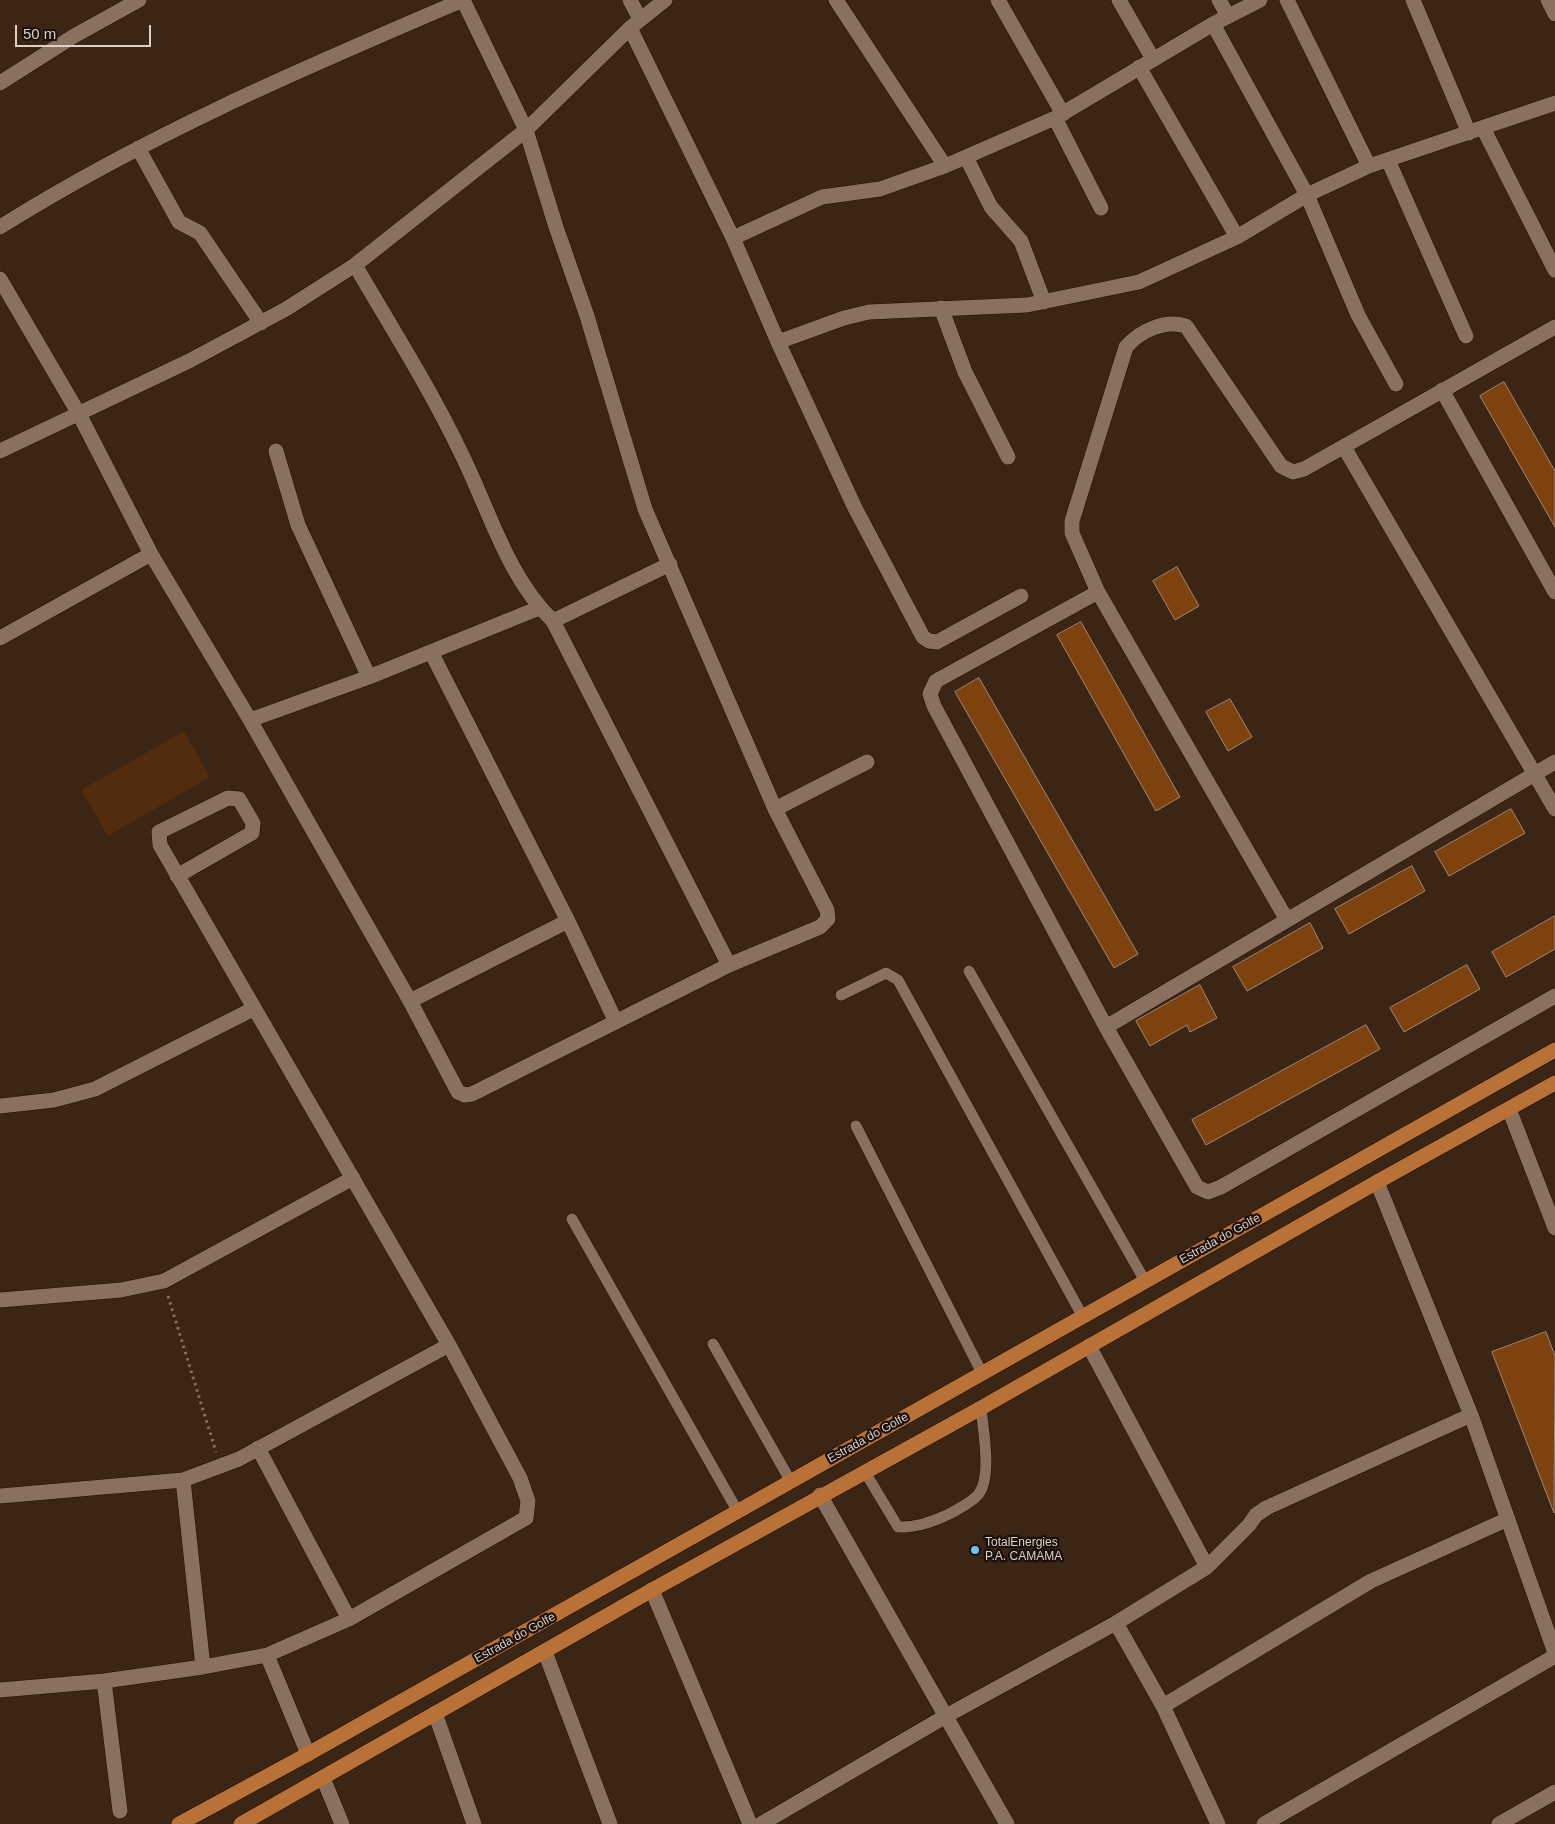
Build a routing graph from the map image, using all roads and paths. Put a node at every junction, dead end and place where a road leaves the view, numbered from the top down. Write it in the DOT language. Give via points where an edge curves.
graph roads {
  1 [pos="139,0"];
  2 [pos="463,0"];
  3 [pos="630,0"];
  4 [pos="665,0"];
  5 [pos="836,0"];
  6 [pos="998,0"];
  7 [pos="1119,0"];
  8 [pos="1219,0"];
  9 [pos="1260,0"];
  10 [pos="1288,0"];
  11 [pos="1413,0"];
  12 [pos="1548,0"];
  13 [pos="1555,14"];
  14 [pos="1228,16"];
  15 [pos="635,23"];
  16 [pos="1213,24"];
  17 [pos="1153,59"];
  18 [pos="1140,67"];
  19 [pos="0,83"];
  20 [pos="1555,103"];
  21 [pos="1059,116"];
  22 [pos="526,130"];
  23 [pos="1476,130"];
  24 [pos="138,148"];
  25 [pos="966,157"];
  26 [pos="1388,160"];
  27 [pos="945,166"];
  28 [pos="1369,166"];
  29 [pos="1307,196"];
  30 [pos="1101,208"];
  31 [pos="0,227"];
  32 [pos="1237,237"];
  33 [pos="733,238"];
  34 [pos="355,264"];
  35 [pos="1555,270"];
  36 [pos="0,279"];
  37 [pos="1044,302"];
  38 [pos="940,308"];
  39 [pos="261,323"];
  40 [pos="1555,327"];
  41 [pos="1466,336"];
  42 [pos="778,342"];
  43 [pos="1396,384"];
  44 [pos="1442,390"];
  45 [pos="79,414"];
  46 [pos="1344,447"];
  47 [pos="0,451"];
  48 [pos="276,451"];
  49 [pos="1008,457"];
  50 [pos="151,554"];
  51 [pos="670,564"];
  52 [pos="1098,592"];
  53 [pos="1555,592"];
  54 [pos="1022,596"];
  55 [pos="539,608"];
  56 [pos="553,621"];
  57 [pos="0,638"];
  58 [pos="431,652"];
  59 [pos="368,677"];
  60 [pos="250,720"];
  61 [pos="867,762"];
  62 [pos="1555,762"];
  63 [pos="1535,774"];
  64 [pos="776,809"];
  65 [pos="1555,809"];
  66 [pos="177,876"];
  67 [pos="1287,920"];
  68 [pos="568,921"];
  69 [pos="730,965"];
  70 [pos="969,971"];
  71 [pos="841,995"];
  72 [pos="1555,996"];
  73 [pos="410,1001"];
  74 [pos="253,1009"];
  75 [pos="616,1022"];
  76 [pos="1106,1027"];
  77 [pos="1555,1050"];
  78 [pos="1555,1083"];
  79 [pos="0,1106"];
  80 [pos="1509,1109"];
  81 [pos="856,1126"];
  82 [pos="353,1178"];
  83 [pos="1377,1182"];
  84 [pos="572,1220"];
  85 [pos="1555,1228"];
  86 [pos="164,1281"];
  87 [pos="1145,1281"];
  88 [pos="0,1300"];
  89 [pos="1083,1317"];
  90 [pos="713,1344"];
  91 [pos="449,1345"];
  92 [pos="1089,1346"];
  93 [pos="982,1373"];
  94 [pos="981,1408"];
  95 [pos="1472,1415"];
  96 [pos="258,1448"];
  97 [pos="221,1467"];
  98 [pos="865,1472"];
  99 [pos="183,1480"];
  100 [pos="792,1482"];
  101 [pos="0,1496"];
  102 [pos="820,1496"];
  103 [pos="738,1512"];
  104 [pos="1508,1518"];
  105 [pos="1207,1567"];
  106 [pos="652,1590"];
  107 [pos="349,1619"];
  108 [pos="1116,1623"];
  109 [pos="545,1652"];
  110 [pos="1555,1654"];
  111 [pos="267,1655"];
  112 [pos="203,1667"];
  113 [pos="104,1681"];
  114 [pos="0,1690"];
  115 [pos="1163,1706"];
  116 [pos="435,1713"];
  117 [pos="946,1716"];
  118 [pos="308,1754"];
  119 [pos="323,1778"];
  120 [pos="1555,1792"];
  121 [pos="120,1811"];
  122 [pos="179,1824"];
  123 [pos="241,1824"];
  124 [pos="342,1824"];
  125 [pos="474,1824"];
  126 [pos="610,1824"];
  127 [pos="750,1824"];
  128 [pos="761,1824"];
  129 [pos="1006,1824"];
  130 [pos="1218,1824"];
  131 [pos="1264,1824"];
  132 [pos="1499,1824"];
  1 -- 19 [label="street"];
  2 -- 22 [label="street"];
  2 -- 24 [label="street" via="294,72"];
  3 -- 15 [label="street"];
  4 -- 15 [label="street"];
  5 -- 27 [label="street"];
  6 -- 21 [label="street"];
  7 -- 17 [label="street"];
  8 -- 14 [label="street"];
  9 -- 14 [label="street"];
  10 -- 28 [label="street"];
  11 -- 23 [label="street"];
  12 -- 13 [label="street"];
  14 -- 16 [label="street"];
  15 -- 22 [label="street"];
  15 -- 33 [label="street"];
  16 -- 17 [label="street"];
  16 -- 29 [label="street"];
  17 -- 18 [label="street"];
  18 -- 21 [label="street"];
  18 -- 32 [label="street"];
  20 -- 23 [label="street"];
  21 -- 25 [label="street"];
  21 -- 30 [label="street"];
  22 -- 34 [label="street"];
  22 -- 51 [label="street" via="645,509"];
  23 -- 26 [label="street"];
  23 -- 35 [label="street"];
  24 -- 31 [label="street"];
  24 -- 39 [label="street" via="179,222 200,233"];
  25 -- 27 [label="street"];
  25 -- 37 [label="street" via="998,217 1015,231 1022,242"];
  26 -- 28 [label="street"];
  26 -- 41 [label="street"];
  27 -- 33 [label="street" via="880,189 822,197"];
  28 -- 29 [label="street"];
  29 -- 32 [label="street"];
  29 -- 43 [label="street" via="1358,315"];
  32 -- 37 [label="street" via="1139,282"];
  33 -- 42 [label="street"];
  34 -- 39 [label="street"];
  34 -- 55 [label="street" via="443,416 512,563"];
  36 -- 45 [label="street"];
  37 -- 38 [label="street" via="1027,306"];
  38 -- 42 [label="street" via="869,312"];
  38 -- 49 [label="street" via="964,372"];
  39 -- 45 [label="street"];
  40 -- 44 [label="street"];
  42 -- 54 [label="street" via="855,508 923,637 937,642"];
  44 -- 46 [label="street"];
  44 -- 53 [label="street"];
  45 -- 47 [label="street"];
  45 -- 50 [label="street"];
  46 -- 52 [label="street" via="1304,469 1293,472 1281,466 1186,326 1175,322 1162,324 1133,338 1126,347 1072,521 1072,533"];
  46 -- 63 [label="street"];
  48 -- 59 [label="street" via="305,542"];
  50 -- 57 [label="street"];
  50 -- 60 [label="street"];
  51 -- 56 [label="street"];
  51 -- 64 [label="street"];
  52 -- 67 [label="street"];
  52 -- 76 [label="street" via="936,681 930,694"];
  55 -- 56 [label="street"];
  55 -- 58 [label="street"];
  56 -- 69 [label="street"];
  58 -- 59 [label="street"];
  58 -- 68 [label="street"];
  59 -- 60 [label="street"];
  60 -- 73 [label="street"];
  61 -- 64 [label="street"];
  62 -- 63 [label="street"];
  63 -- 65 [label="street"];
  63 -- 67 [label="street"];
  64 -- 69 [label="street" via="827,910 828,919 820,927"];
  66 -- 66 [label="street" via="160,845 160,832 228,798 239,799 253,823 252,833"];
  66 -- 74 [label="street"];
  67 -- 76 [label="street"];
  68 -- 73 [label="street"];
  68 -- 75 [label="street"];
  69 -- 75 [label="street"];
  70 -- 87 [label="lane"];
  71 -- 89 [label="lane" via="886,973 898,980"];
  72 -- 76 [label="street" via="1208,1192 1197,1187"];
  73 -- 75 [label="street" via="458,1092 465,1096"];
  74 -- 79 [label="street" via="95,1089 54,1100"];
  74 -- 82 [label="street"];
  77 -- 87 [label="highway, Estrada do Golfe"];
  78 -- 80 [label="highway"];
  80 -- 83 [label="highway"];
  80 -- 85 [label="street"];
  81 -- 93 [label="lane"];
  82 -- 86 [label="street"];
  82 -- 91 [label="street"];
  83 -- 92 [label="highway"];
  83 -- 95 [label="street"];
  84 -- 103 [label="lane"];
  86 -- 88 [label="street" via="121,1290"];
  86 -- 97 [label="path"];
  87 -- 89 [label="highway, Estrada do Golfe"];
  89 -- 93 [label="highway, Estrada do Golfe"];
  90 -- 100 [label="lane"];
  91 -- 96 [label="street"];
  91 -- 107 [label="street" via="520,1478 528,1501 526,1518"];
  92 -- 94 [label="highway"];
  92 -- 105 [label="street"];
  93 -- 100 [label="highway, Estrada do Golfe"];
  94 -- 98 [label="highway"];
  94 -- 98 [label="lane" via="986,1451 984,1476 978,1495 957,1510 933,1522 898,1527"];
  95 -- 104 [label="street"];
  95 -- 105 [label="street" via="1266,1508"];
  96 -- 97 [label="street"];
  96 -- 107 [label="street"];
  97 -- 99 [label="street"];
  98 -- 102 [label="highway"];
  99 -- 101 [label="street"];
  99 -- 112 [label="street"];
  100 -- 103 [label="highway, Estrada do Golfe"];
  102 -- 106 [label="highway"];
  102 -- 117 [label="street"];
  103 -- 118 [label="highway, Estrada do Golfe"];
  104 -- 110 [label="street"];
  104 -- 115 [label="street" via="1371,1581"];
  105 -- 108 [label="street"];
  106 -- 109 [label="highway"];
  106 -- 127 [label="street"];
  107 -- 111 [label="street"];
  108 -- 115 [label="street"];
  108 -- 117 [label="street"];
  109 -- 116 [label="highway"];
  109 -- 126 [label="street"];
  110 -- 131 [label="street"];
  111 -- 112 [label="street"];
  111 -- 118 [label="street"];
  112 -- 113 [label="street"];
  113 -- 114 [label="street"];
  113 -- 121 [label="street"];
  115 -- 130 [label="street"];
  116 -- 119 [label="highway"];
  116 -- 125 [label="street"];
  117 -- 128 [label="street"];
  117 -- 129 [label="street"];
  118 -- 122 [label="highway, Estrada do Golfe"];
  119 -- 123 [label="highway"];
  119 -- 124 [label="street"];
  120 -- 132 [label="street"];
}
